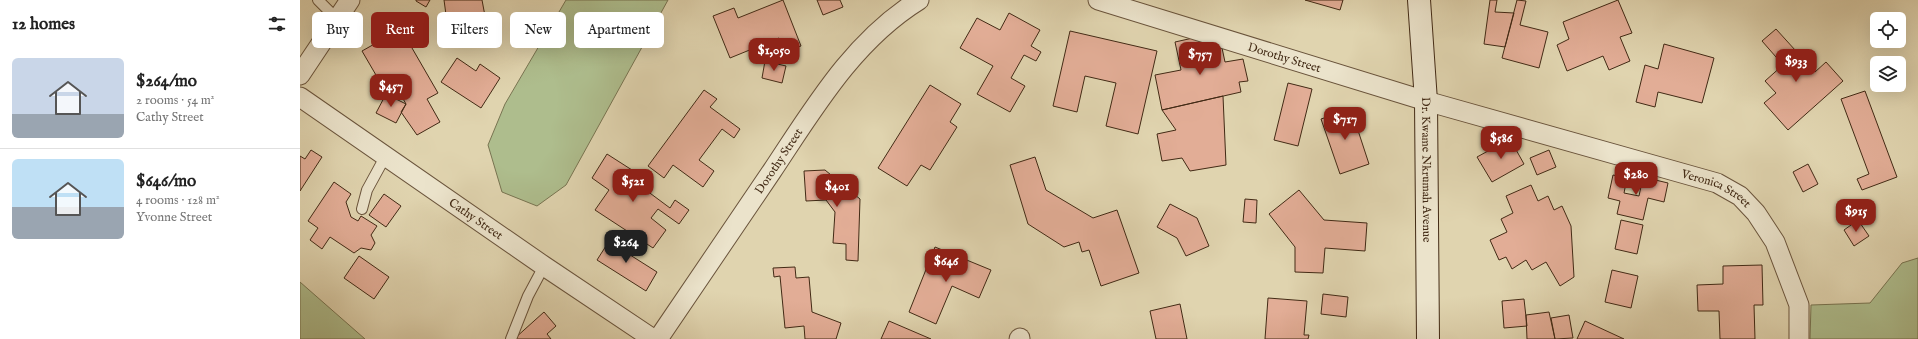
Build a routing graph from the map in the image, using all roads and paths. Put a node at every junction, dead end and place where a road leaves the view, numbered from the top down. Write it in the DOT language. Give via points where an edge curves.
graph roads {
  1 [pos="318,0"];
  2 [pos="350,0"];
  3 [pos="919,0"];
  4 [pos="1098,0"];
  5 [pos="1419,0"];
  6 [pos="330,12"];
  7 [pos="342,12"];
  8 [pos="318,48"];
  9 [pos="300,75"];
  10 [pos="300,97"];
  11 [pos="1426,101"];
  12 [pos="385,157"];
  13 [pos="362,209"];
  14 [pos="544,266"];
  15 [pos="511,339"];
  16 [pos="653,339"];
  17 [pos="658,339"];
  18 [pos="1428,339"];
  19 [pos="1799,339"];
  1 -- 6 [label="lane"];
  2 -- 7 [label="street"];
  3 -- 17 [label="street, Dorothy Street" via="899,12 874,34 835,78"];
  4 -- 11 [label="street, Dorothy Street"];
  5 -- 11 [label="street, Dr. Kwame Nkrumah Avenue"];
  8 -- 9 [label="street"];
  10 -- 12 [label="street, Cathy Street"];
  11 -- 18 [label="street, Dr. Kwame Nkrumah Avenue"];
  11 -- 19 [label="street, Veronica Street" via="1717,183 1740,196 1756,213 1781,256 1799,305"];
  12 -- 13 [label="lane" via="367,190"];
  12 -- 14 [label="street, Cathy Street"];
  14 -- 15 [label="lane" via="528,296"];
  14 -- 16 [label="street, Cathy Street"];
}
